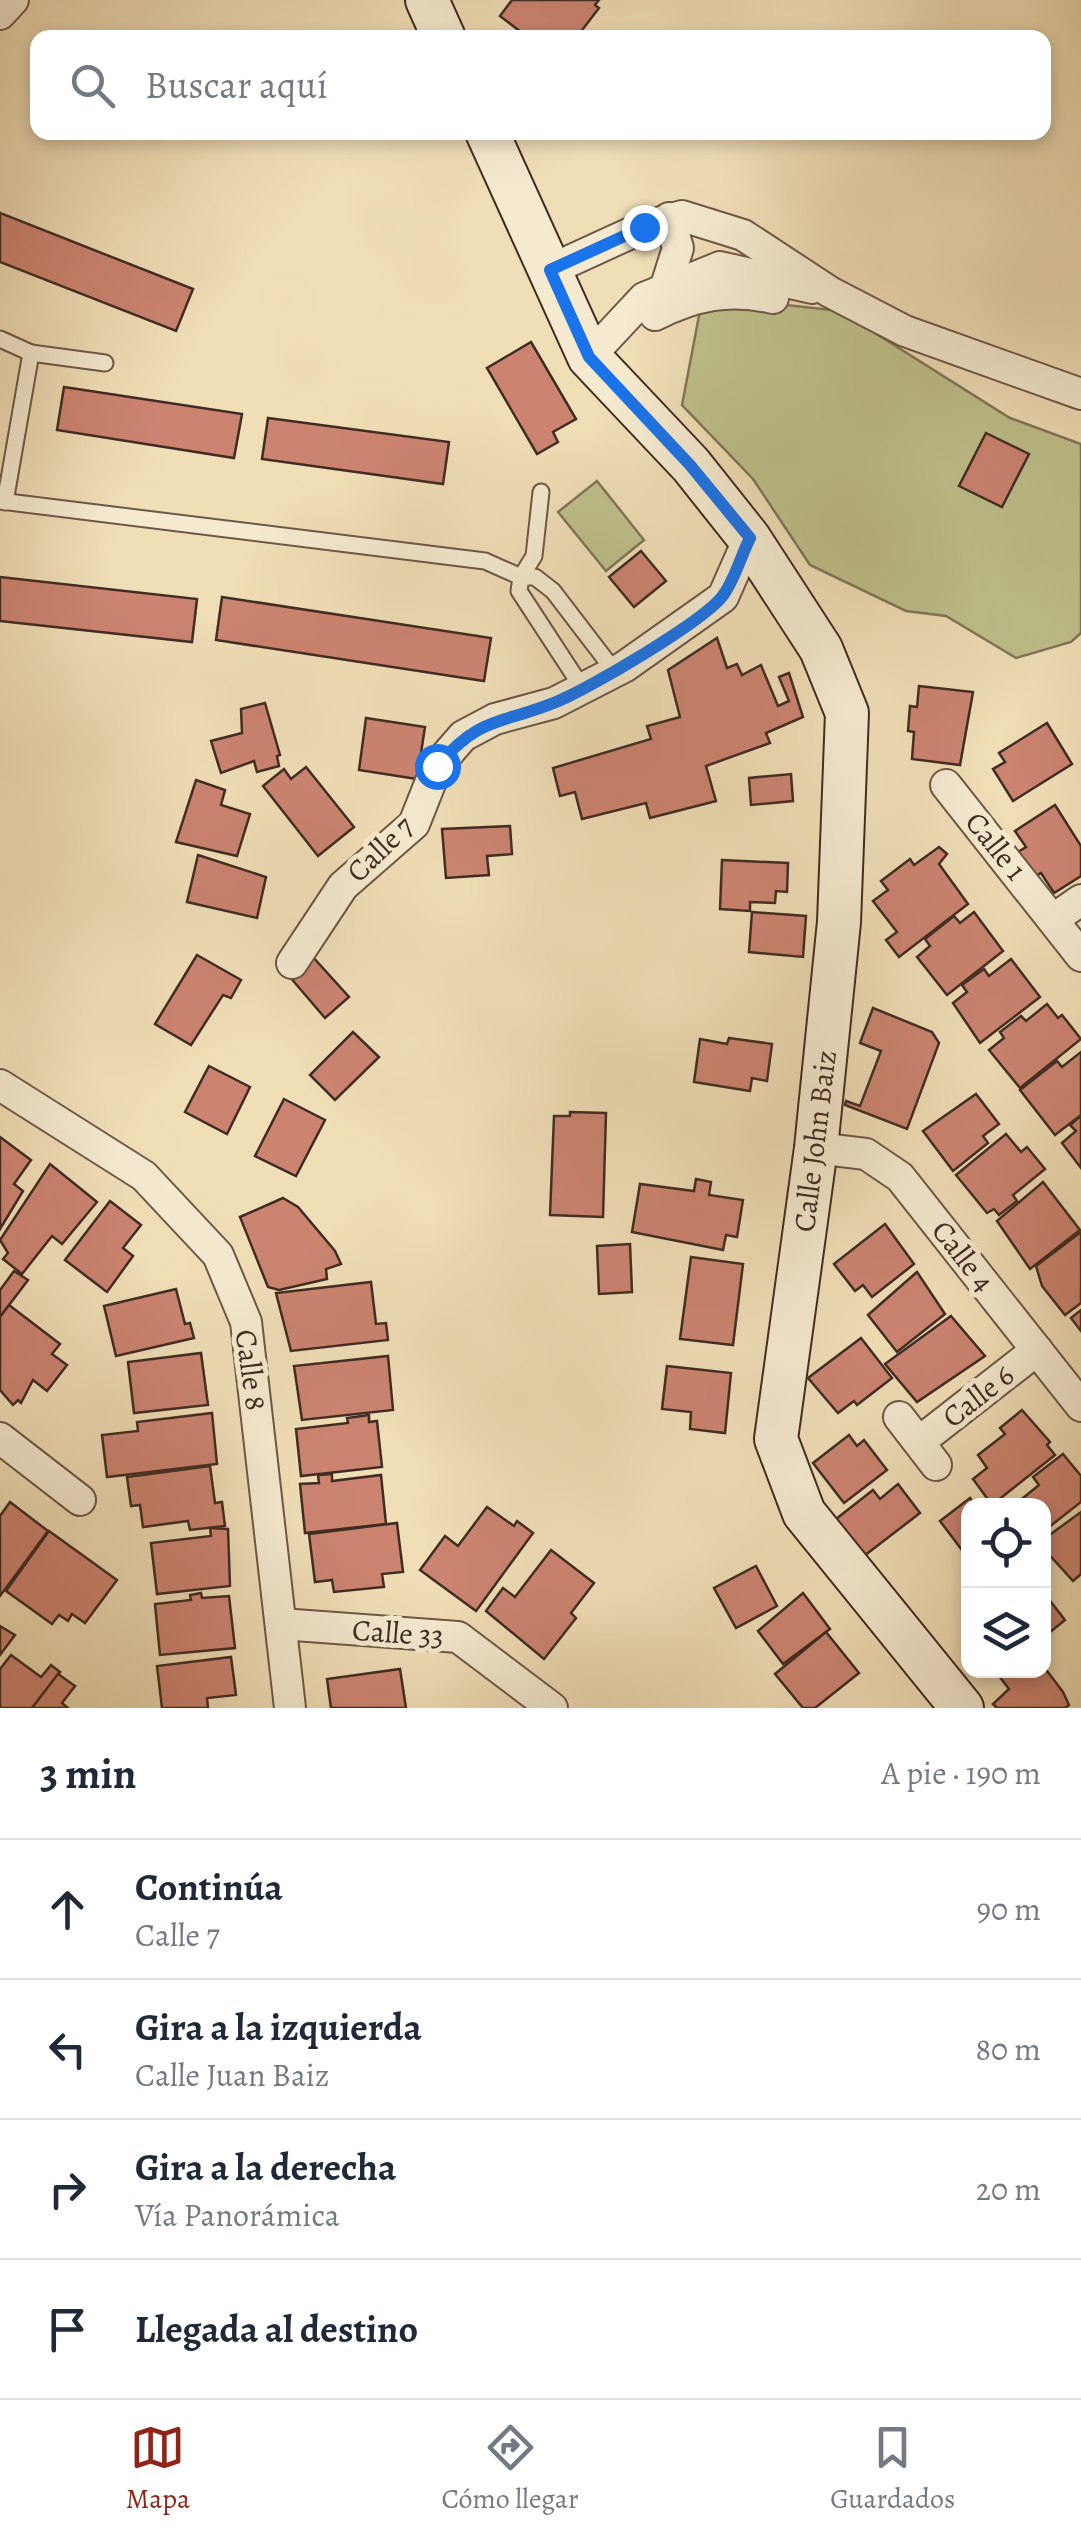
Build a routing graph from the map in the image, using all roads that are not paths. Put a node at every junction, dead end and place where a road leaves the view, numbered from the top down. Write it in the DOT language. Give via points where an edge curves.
graph roads {
  1 [pos="13,0"];
  2 [pos="0,14"];
  3 [pos="491,140"];
  4 [pos="669,218"];
  5 [pos="550,270"];
  6 [pos="666,286"];
  7 [pos="830,292"];
  8 [pos="0,339"];
  9 [pos="601,344"];
  10 [pos="32,352"];
  11 [pos="105,363"];
  12 [pos="1081,394"];
  13 [pos="541,492"];
  14 [pos="3,501"];
  15 [pos="750,538"];
  16 [pos="520,577"];
  17 [pos="615,672"];
  18 [pos="583,689"];
  19 [pos="946,785"];
  20 [pos="1081,900"];
  21 [pos="1055,918"];
  22 [pos="1081,956"];
  23 [pos="292,963"];
  24 [pos="0,1085"];
  25 [pos="816,1148"];
  26 [pos="1037,1350"];
  27 [pos="1081,1406"];
  28 [pos="900,1417"];
  29 [pos="0,1438"];
  30 [pos="80,1500"];
  31 [pos="281,1624"];
  32 [pos="290,1708"];
  33 [pos="552,1708"];
  34 [pos="962,1708"];
  1 -- 2 [label="street"];
  3 -- 5 [label="street, Calle John Baiz"];
  4 -- 5 [label="street"];
  4 -- 6 [label="street" via="678,248"];
  4 -- 7 [label="street" via="743,235"];
  5 -- 9 [label="street, Calle John Baiz"];
  6 -- 7 [label="street" via="720,267"];
  6 -- 9 [label="street" via="644,298"];
  7 -- 9 [label="street" via="792,302 724,290 682,302"];
  7 -- 12 [label="street" via="906,331"];
  8 -- 10 [label="lane"];
  9 -- 15 [label="street, Calle John Baiz"];
  10 -- 11 [label="lane"];
  10 -- 14 [label="lane"];
  13 -- 16 [label="lane" via="534,556"];
  14 -- 16 [label="lane" via="485,561"];
  15 -- 17 [label="street, Calle 7" via="723,597"];
  15 -- 25 [label="street, Calle John Baiz" via="821,649 846,713 840,922"];
  16 -- 17 [label="lane" via="535,577 552,591"];
  16 -- 18 [label="lane" via="526,608"];
  17 -- 18 [label="street, Calle 7"];
  18 -- 23 [label="street, Calle 7" via="463,736 437,766 414,824 342,886"];
  19 -- 21 [label="street, Calle 1"];
  20 -- 21 [label="street"];
  21 -- 22 [label="street, Calle 1"];
  24 -- 31 [label="street, Calle 8" via="144,1176 218,1256 246,1322"];
  25 -- 26 [label="street, Calle 4" via="866,1154 900,1176"];
  25 -- 34 [label="street, Calle John Baiz" via="776,1438 804,1513"];
  26 -- 27 [label="street, Calle 4"];
  26 -- 28 [label="street, Calle 6" via="927,1453"];
  29 -- 30 [label="street"];
  31 -- 32 [label="street, Calle 8"];
  31 -- 33 [label="street, Calle 33" via="458,1637"];
}
